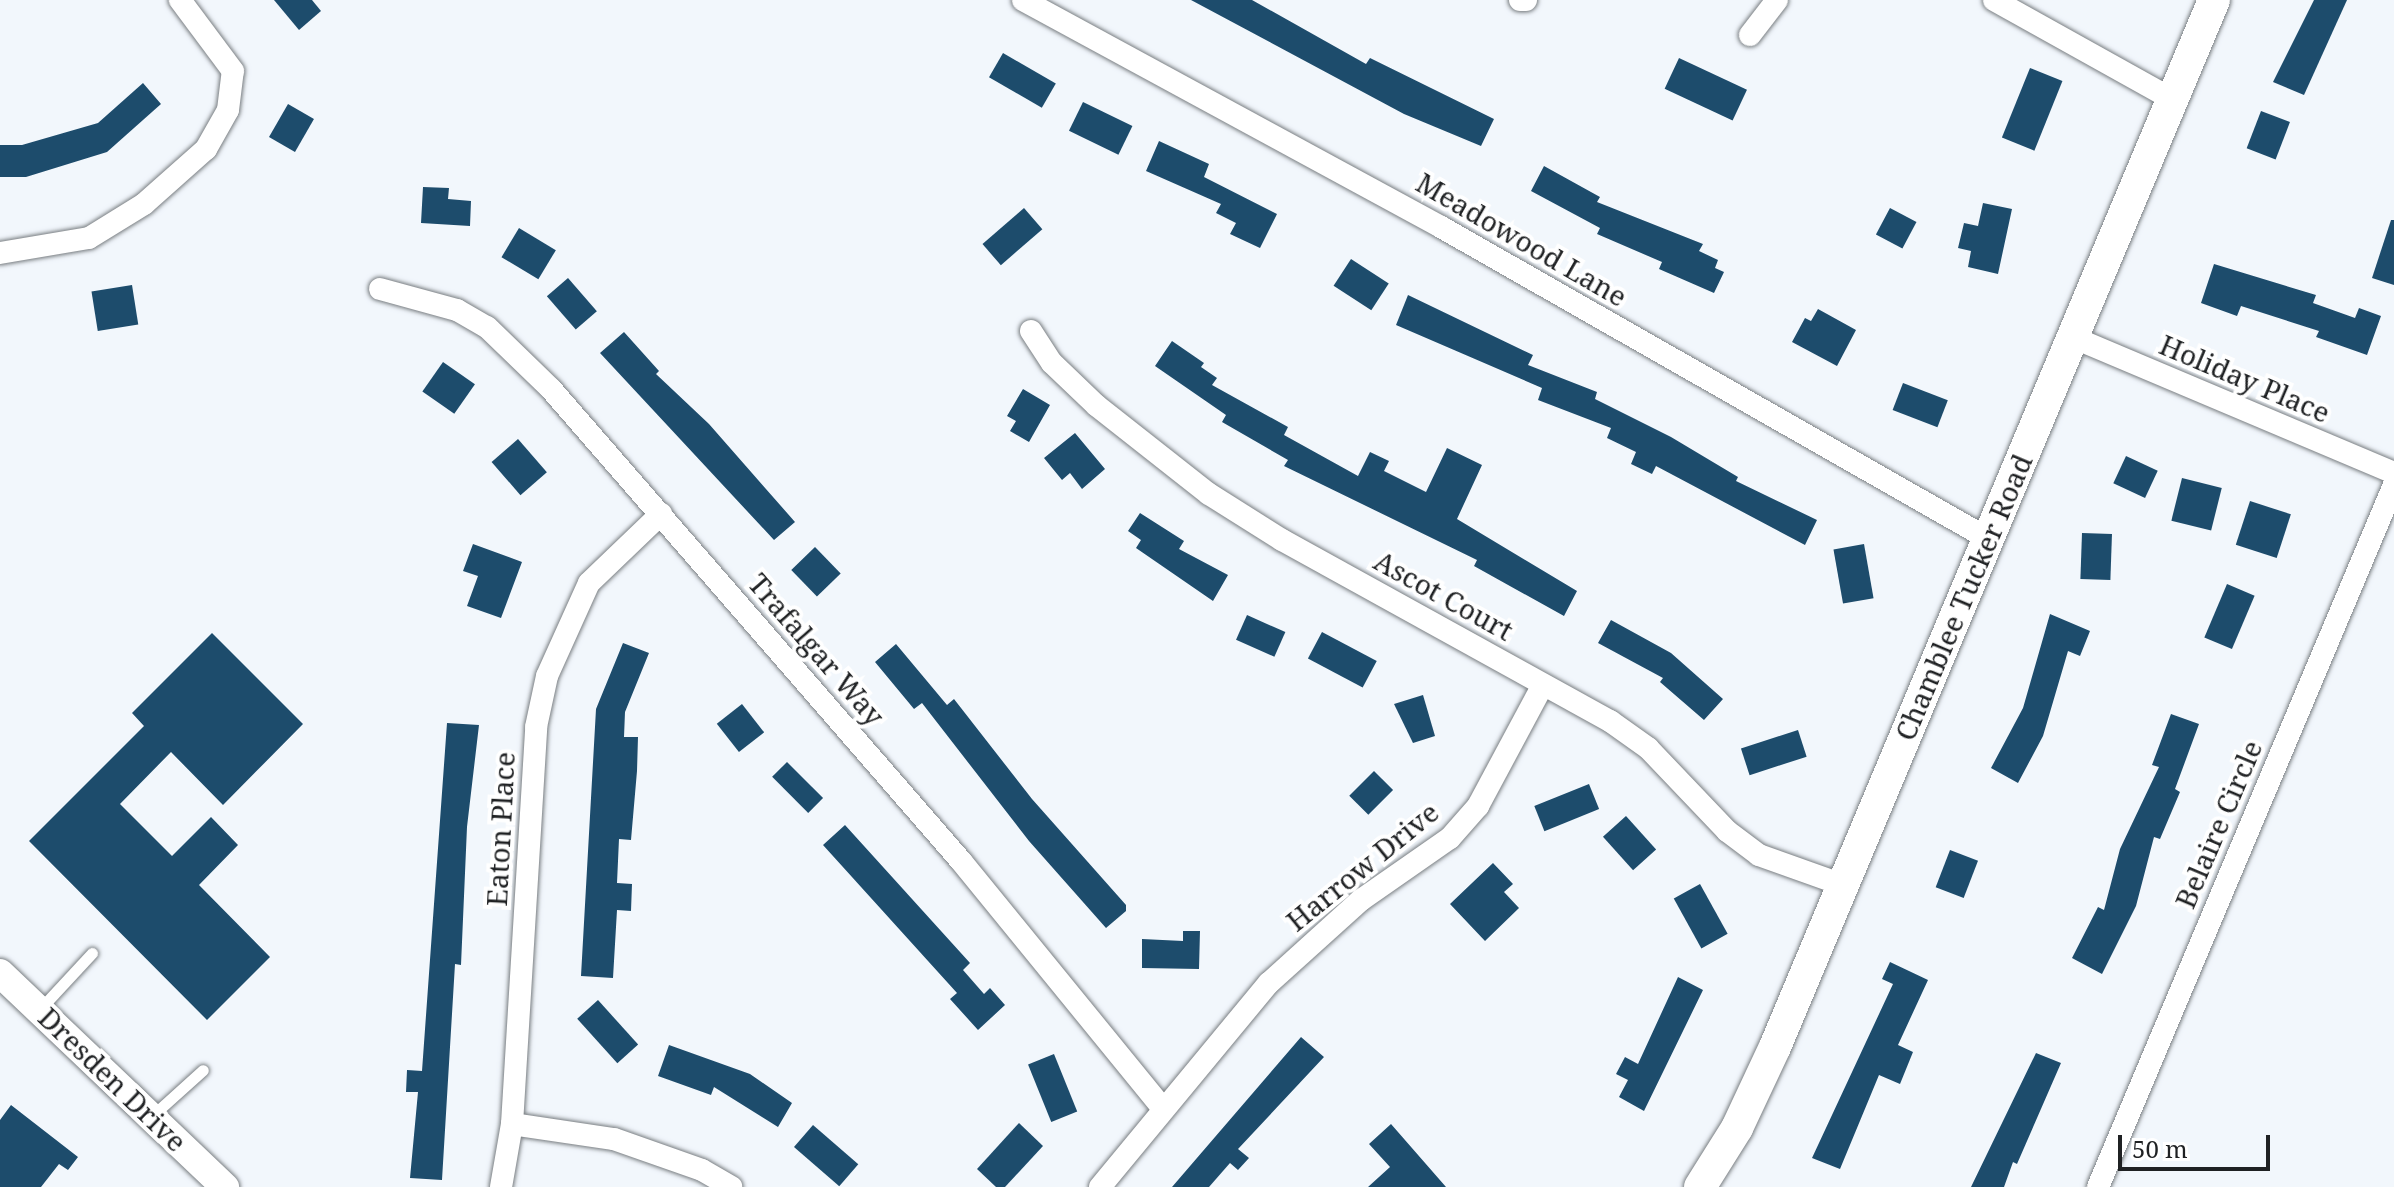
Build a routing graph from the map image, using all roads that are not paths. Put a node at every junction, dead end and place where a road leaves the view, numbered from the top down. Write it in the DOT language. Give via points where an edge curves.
graph roads {
  1 [pos="180,0"];
  2 [pos="1023,0"];
  3 [pos="1777,0"];
  4 [pos="1994,0"];
  5 [pos="2214,0"];
  6 [pos="1750,35"];
  7 [pos="2172,99"];
  8 [pos="0,253"];
  9 [pos="380,289"];
  10 [pos="1031,331"];
  11 [pos="2072,337"];
  12 [pos="2394,473"];
  13 [pos="2394,485"];
  14 [pos="661,514"];
  15 [pos="1987,538"];
  16 [pos="1543,685"];
  17 [pos="1843,885"];
  18 [pos="92,953"];
  19 [pos="0,973"];
  20 [pos="40,1009"];
  21 [pos="203,1070"];
  22 [pos="1163,1109"];
  23 [pos="153,1115"];
  24 [pos="512,1124"];
  25 [pos="225,1187"];
  26 [pos="501,1187"];
  27 [pos="731,1187"];
  28 [pos="1100,1187"];
  29 [pos="1700,1187"];
  30 [pos="2098,1187"];
  1 -- 8 [label="street" via="233,71 228,110 206,149 144,204 89,238"];
  2 -- 15 [label="street, Meadowood Lane" via="1427,220"];
  3 -- 6 [label="street"];
  4 -- 7 [label="street"];
  5 -- 7 [label="main road, Chamblee Tucker Road"];
  7 -- 11 [label="main road, Chamblee Tucker Road"];
  9 -- 14 [label="street, Trafalgar Way" via="457,310 487,327 551,389"];
  10 -- 16 [label="street, Ascot Court" via="1052,363 1097,406 1209,494"];
  11 -- 12 [label="street, Holiday Place"];
  11 -- 15 [label="main road, Chamblee Tucker Road"];
  13 -- 30 [label="street, Belaire Circle"];
  14 -- 22 [label="street, Trafalgar Way" via="961,861"];
  14 -- 24 [label="street, Eaton Place" via="589,583 547,676 536,727"];
  15 -- 17 [label="main road, Chamblee Tucker Road"];
  16 -- 17 [label="street, Ascot Court" via="1648,748 1727,831 1759,855"];
  16 -- 22 [label="street, Harrow Drive" via="1478,806 1450,838 1361,900 1269,983"];
  17 -- 29 [label="main road, Chamblee Tucker Road" via="1737,1128"];
  18 -- 20 [label="lane"];
  19 -- 20 [label="street, Dresden Drive"];
  20 -- 23 [label="street, Dresden Drive"];
  21 -- 23 [label="lane"];
  22 -- 28 [label="street, Harrow Drive"];
  23 -- 25 [label="street, Dresden Drive"];
  24 -- 26 [label="street, Eaton Place"];
  24 -- 27 [label="street" via="614,1139 702,1170"];
}
